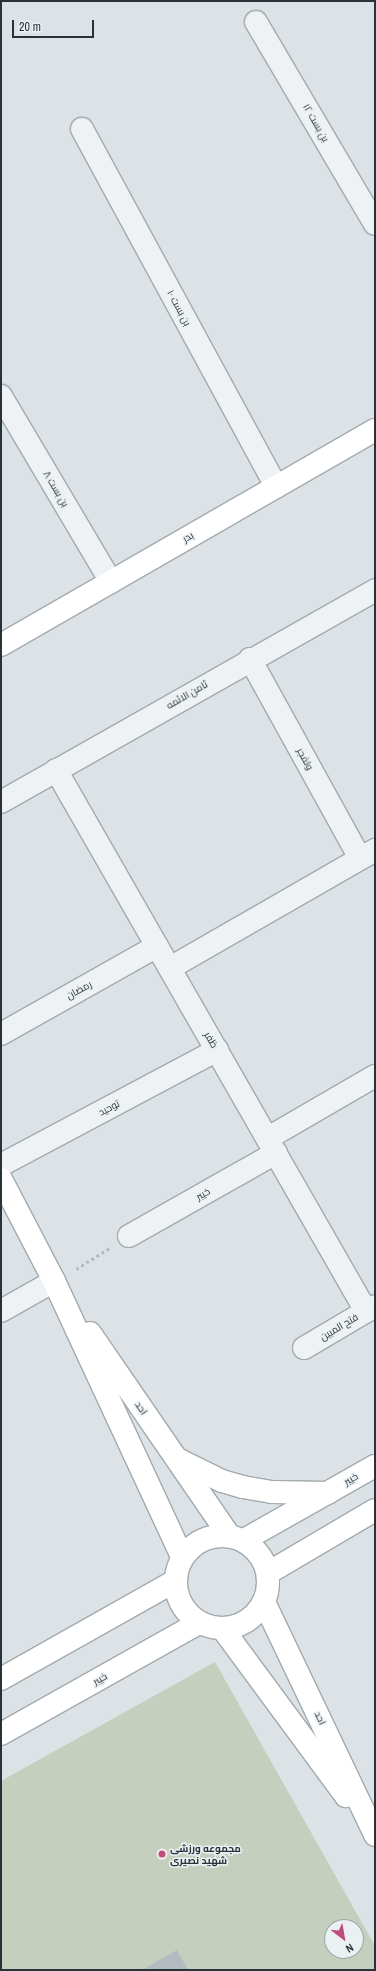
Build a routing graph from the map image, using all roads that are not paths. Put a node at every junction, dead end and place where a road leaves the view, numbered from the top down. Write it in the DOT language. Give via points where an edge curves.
graph roads {
  1 [pos="256,22"];
  2 [pos="82,129"];
  3 [pos="375,224"];
  4 [pos="1,396"];
  5 [pos="375,430"];
  6 [pos="276,487"];
  7 [pos="111,582"];
  8 [pos="375,590"];
  9 [pos="1,645"];
  10 [pos="250,659"];
  11 [pos="56,770"];
  12 [pos="1,802"];
  13 [pos="367,854"];
  14 [pos="158,946"];
  15 [pos="170,968"];
  16 [pos="1,1034"];
  17 [pos="217,1050"];
  18 [pos="375,1076"];
  19 [pos="272,1146"];
  20 [pos="1,1165"];
  21 [pos="1,1179"];
  22 [pos="129,1236"];
  23 [pos="54,1281"];
  24 [pos="371,1308"];
  25 [pos="1,1311"];
  26 [pos="304,1348"];
  27 [pos="176,1459"];
  28 [pos="375,1466"];
  29 [pos="328,1493"];
  30 [pos="375,1510"];
  31 [pos="236,1538"];
  32 [pos="182,1557"];
  33 [pos="268,1573"];
  34 [pos="175,1581"];
  35 [pos="264,1602"];
  36 [pos="199,1623"];
  37 [pos="222,1628"];
  38 [pos="1,1679"];
  39 [pos="1,1734"];
  40 [pos="375,1835"];
  1 -- 3 [label="street, بن بست ۱۲"];
  2 -- 6 [label="street, بن بست ۱۰"];
  4 -- 7 [label="street, بن بست ۸"];
  5 -- 6 [label="street, بدر"];
  6 -- 7 [label="street, بدر"];
  7 -- 9 [label="street, بدر"];
  8 -- 10 [label="street, ثامن الائمه"];
  10 -- 11 [label="street, ثامن الائمه"];
  10 -- 13 [label="street, ولفجر"];
  11 -- 12 [label="street, ثامن الائمه"];
  11 -- 14 [label="street, ظفر"];
  13 -- 15 [label="street"];
  14 -- 15 [label="street, ظفر"];
  14 -- 16 [label="street, رمضان"];
  15 -- 17 [label="street, ظفر"];
  17 -- 19 [label="street, ظفر"];
  17 -- 20 [label="street, توحید"];
  18 -- 19 [label="street, خیبر"];
  19 -- 22 [label="street, خیبر"];
  19 -- 24 [label="street, ظفر"];
  21 -- 23 [label="street, احد"];
  23 -- 25 [label="street"];
  23 -- 27 [label="street, احد"];
  23 -- 32 [label="street, احد"];
  24 -- 26 [label="street, فتح المبین"];
  27 -- 29 [label="street" via="222,1481 243,1487 272,1492"];
  27 -- 31 [label="street, احد"];
  28 -- 29 [label="street, خیبر"];
  29 -- 31 [label="street, خیبر"];
  30 -- 33 [label="street"];
  31 -- 32 [label="street" via="211,1536 195,1543"];
  31 -- 33 [label="street" via="260,1554"];
  32 -- 34 [label="street"];
  33 -- 35 [label="street" via="268,1588"];
  34 -- 36 [label="street" via="181,1605"];
  34 -- 38 [label="street"];
  35 -- 37 [label="street" via="247,1621 235,1627"];
  35 -- 40 [label="street, احد"];
  36 -- 37 [label="street"];
  36 -- 39 [label="street, خیبر"];
  37 -- 40 [label="street, احد"];
}
